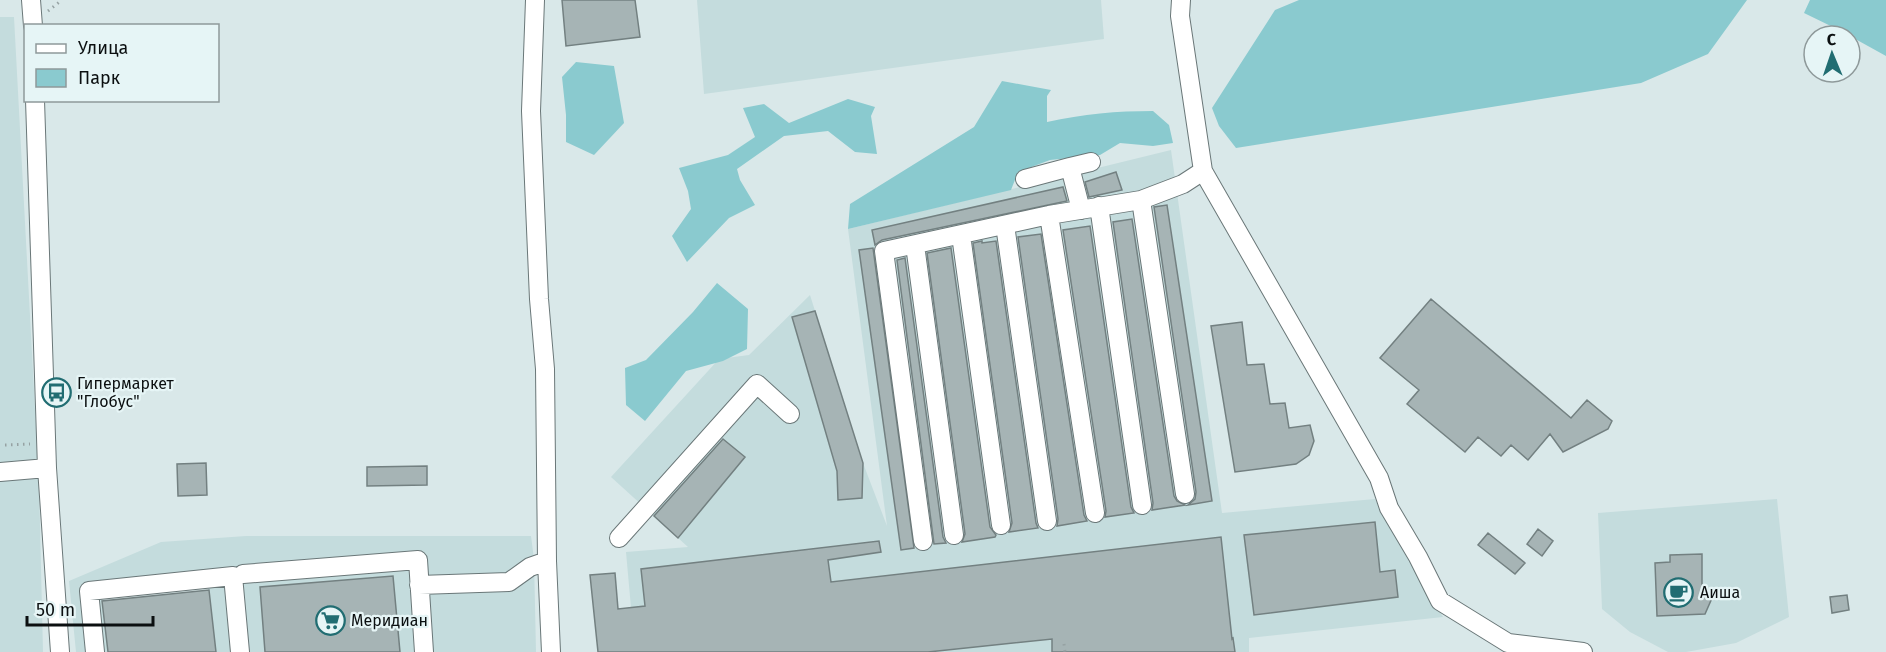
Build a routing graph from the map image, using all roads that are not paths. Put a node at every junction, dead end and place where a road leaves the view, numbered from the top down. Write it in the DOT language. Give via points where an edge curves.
graph roads {
  1 [pos="31,0"];
  2 [pos="535,0"];
  3 [pos="1181,0"];
  4 [pos="33,24"];
  5 [pos="35,102"];
  6 [pos="1091,162"];
  7 [pos="1070,167"];
  8 [pos="1203,171"];
  9 [pos="1025,179"];
  10 [pos="1141,200"];
  11 [pos="1090,208"];
  12 [pos="1049,215"];
  13 [pos="1005,225"];
  14 [pos="961,235"];
  15 [pos="915,245"];
  16 [pos="790,414"];
  17 [pos="47,468"];
  18 [pos="0,472"];
  19 [pos="1185,494"];
  20 [pos="1142,505"];
  21 [pos="1095,513"];
  22 [pos="1047,521"];
  23 [pos="1001,525"];
  24 [pos="954,535"];
  25 [pos="619,538"];
  26 [pos="923,541"];
  27 [pos="547,561"];
  28 [pos="243,574"];
  29 [pos="419,585"];
  30 [pos="60,652"];
  31 [pos="95,652"];
  32 [pos="240,652"];
  33 [pos="424,652"];
  34 [pos="551,652"];
  35 [pos="1583,652"];
  1 -- 4 [label="street"];
  2 -- 27 [label="street" via="531,111 545,369"];
  3 -- 8 [label="street" via="1180,16"];
  5 -- 17 [label="street"];
  6 -- 7 [label="street"];
  7 -- 9 [label="street"];
  7 -- 11 [label="street"];
  8 -- 10 [label="street" via="1183,184"];
  8 -- 35 [label="street" via="1379,478 1389,508 1440,601 1508,643"];
  10 -- 11 [label="street"];
  10 -- 19 [label="street"];
  11 -- 12 [label="street"];
  11 -- 20 [label="street"];
  12 -- 13 [label="street"];
  12 -- 21 [label="street"];
  13 -- 14 [label="street"];
  13 -- 22 [label="street"];
  14 -- 15 [label="street"];
  14 -- 23 [label="street"];
  15 -- 24 [label="street"];
  15 -- 26 [label="street" via="884,251"];
  16 -- 25 [label="street" via="757,384"];
  17 -- 18 [label="street"];
  17 -- 30 [label="street"];
  27 -- 29 [label="street" via="508,582"];
  27 -- 34 [label="street"];
  28 -- 29 [label="street" via="418,560"];
  29 -- 33 [label="street"];
  31 -- 32 [label="street" via="89,591 233,576"];
}
